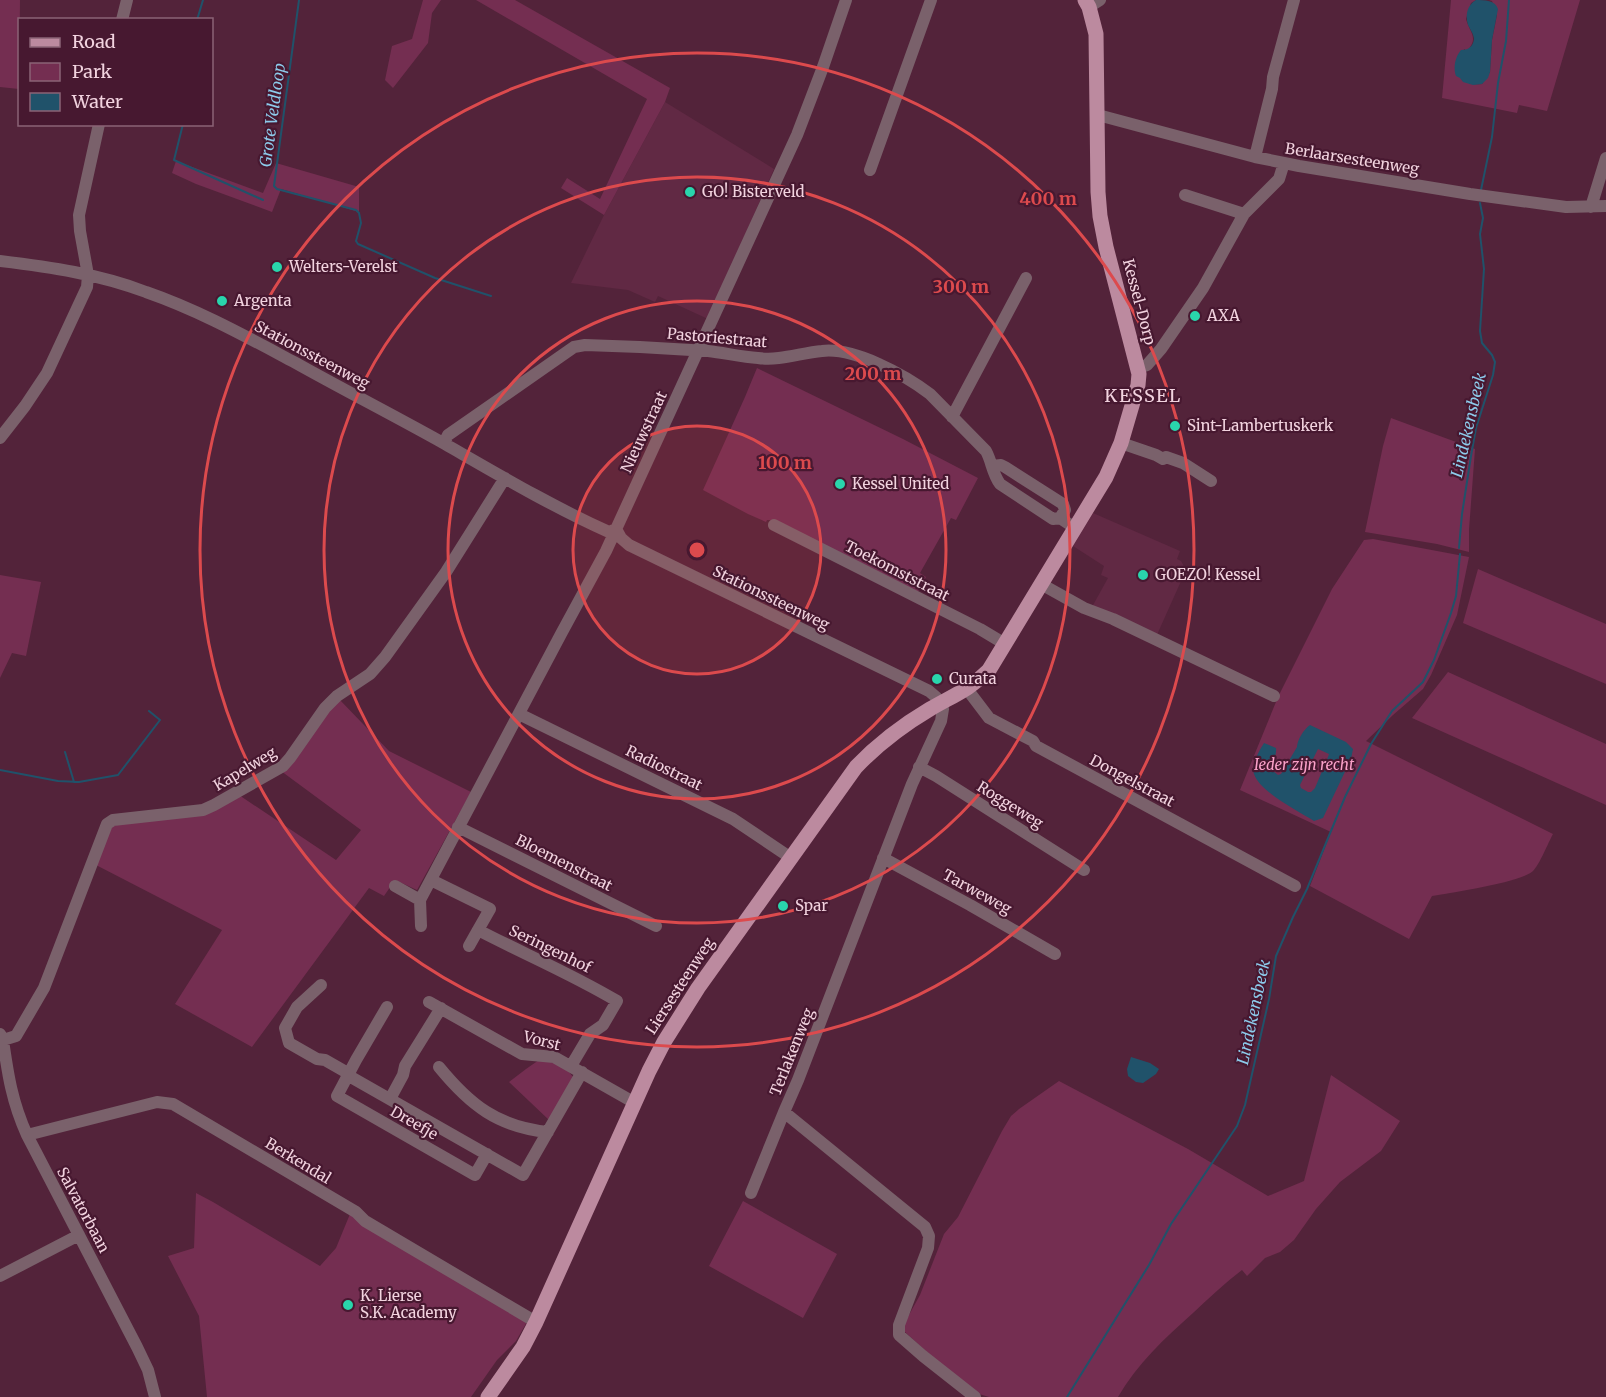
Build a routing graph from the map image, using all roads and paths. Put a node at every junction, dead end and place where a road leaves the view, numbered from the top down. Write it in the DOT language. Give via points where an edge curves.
graph roads {
  1 [pos="126,0"];
  2 [pos="846,0"];
  3 [pos="931,0"];
  4 [pos="1294,0"];
  5 [pos="1091,2"];
  6 [pos="122,18"];
  7 [pos="1098,115"];
  8 [pos="99,126"];
  9 [pos="1255,157"];
  10 [pos="1606,158"];
  11 [pos="1284,163"];
  12 [pos="870,170"];
  13 [pos="1185,195"];
  14 [pos="1606,206"];
  15 [pos="1591,207"];
  16 [pos="1244,214"];
  17 [pos="0,261"];
  18 [pos="88,275"];
  19 [pos="1026,278"];
  20 [pos="698,351"];
  21 [pos="1138,368"];
  22 [pos="952,417"];
  23 [pos="0,438"];
  24 [pos="444,443"];
  25 [pos="1121,443"];
  26 [pos="992,466"];
  27 [pos="505,478"];
  28 [pos="1211,481"];
  29 [pos="1060,518"];
  30 [pos="591,524"];
  31 [pos="774,525"];
  32 [pos="1075,528"];
  33 [pos="616,530"];
  34 [pos="600,561"];
  35 [pos="1041,584"];
  36 [pos="1005,644"];
  37 [pos="967,689"];
  38 [pos="1274,696"];
  39 [pos="940,703"];
  40 [pos="519,714"];
  41 [pos="919,767"];
  42 [pos="458,827"];
  43 [pos="791,858"];
  44 [pos="883,858"];
  45 [pos="1083,870"];
  46 [pos="431,880"];
  47 [pos="395,886"];
  48 [pos="1295,886"];
  49 [pos="420,900"];
  50 [pos="421,926"];
  51 [pos="656,926"];
  52 [pos="478,930"];
  53 [pos="469,946"];
  54 [pos="1055,954"];
  55 [pos="321,985"];
  56 [pos="429,1002"];
  57 [pos="387,1007"];
  58 [pos="441,1008"];
  59 [pos="1,1036"];
  60 [pos="439,1067"];
  61 [pos="576,1069"];
  62 [pos="349,1076"];
  63 [pos="390,1099"];
  64 [pos="635,1103"];
  65 [pos="784,1112"];
  66 [pos="548,1132"];
  67 [pos="27,1135"];
  68 [pos="487,1154"];
  69 [pos="751,1193"];
  70 [pos="80,1234"];
  71 [pos="0,1276"];
  72 [pos="536,1323"];
  73 [pos="155,1397"];
  74 [pos="488,1397"];
  75 [pos="975,1397"];
  1 -- 6 [label="street"];
  2 -- 20 [label="street, Nieuwstraat" via="810,104"];
  3 -- 12 [label="street"];
  4 -- 9 [label="street"];
  5 -- 7 [label="main road, Kessel-Dorp" via="1096,34"];
  7 -- 9 [label="street, Berlaarsesteenweg"];
  7 -- 21 [label="main road, Kessel-Dorp" via="1100,216"];
  8 -- 18 [label="street" via="79,215"];
  9 -- 11 [label="street, Berlaarsesteenweg"];
  10 -- 15 [label="street"];
  11 -- 15 [label="street, Berlaarsesteenweg" via="1470,194"];
  11 -- 16 [label="street" via="1279,178"];
  13 -- 16 [label="street"];
  14 -- 15 [label="street, Berlaarsesteenweg"];
  16 -- 21 [label="street" via="1203,288 1150,361"];
  17 -- 18 [label="street, Stationssteenweg"];
  18 -- 23 [label="street" via="82,300 46,373"];
  18 -- 24 [label="street, Stationssteenweg" via="145,291 214,319"];
  19 -- 22 [label="street"];
  20 -- 22 [label="street, Pastoriestraat" via="760,359 826,350 850,355 894,371 930,394"];
  20 -- 24 [label="street, Pastoriestraat" via="574,347 448,435"];
  20 -- 33 [label="street, Nieuwstraat"];
  21 -- 25 [label="main road, Kessel-Dorp" via="1138,385"];
  22 -- 26 [label="street, Pastoriestraat" via="986,451"];
  24 -- 27 [label="street, Stationssteenweg"];
  25 -- 28 [label="street" via="1183,463"];
  25 -- 32 [label="main road, Kessel-Dorp"];
  26 -- 29 [label="street" via="1000,484 1053,519"];
  26 -- 29 [label="street" via="1005,467 1063,504 1065,510"];
  27 -- 30 [label="street, Stationssteenweg"];
  27 -- 59 [label="street, Kapelweg" via="446,572 385,657 370,674 324,708 283,766 203,810 113,820 107,824 44,988 16,1036"];
  29 -- 32 [label="street"];
  30 -- 33 [label="street, Stationssteenweg" via="609,532"];
  30 -- 34 [label="street" via="600,539"];
  31 -- 36 [label="street, Toekomststraat"];
  32 -- 35 [label="main road, Kessel-Dorp"];
  33 -- 34 [label="street, Nieuwstraat"];
  33 -- 39 [label="street, Stationssteenweg" via="629,545 929,691"];
  34 -- 40 [label="street, Nieuwstraat"];
  35 -- 36 [label="main road, Kessel-Dorp"];
  35 -- 38 [label="street" via="1084,608"];
  36 -- 37 [label="main road, Kessel-Dorp" via="989,670"];
  37 -- 39 [label="main road, Liersesteenweg"];
  37 -- 48 [label="street, Dongelstraat" via="989,718"];
  39 -- 41 [label="street, Terlakenweg" via="943,715"];
  39 -- 43 [label="main road, Liersesteenweg" via="870,752"];
  40 -- 42 [label="street, Nieuwstraat"];
  40 -- 43 [label="street, Radiostraat" via="733,819"];
  41 -- 44 [label="street, Terlakenweg"];
  41 -- 45 [label="street, Roggeweg"];
  42 -- 46 [label="street, Nieuwstraat"];
  42 -- 51 [label="street, Bloemenstraat"];
  43 -- 64 [label="main road, Liersesteenweg" via="678,1018"];
  44 -- 54 [label="street, Tarweweg"];
  44 -- 65 [label="street, Terlakenweg"];
  46 -- 49 [label="street"];
  46 -- 52 [label="street" via="490,909"];
  47 -- 49 [label="street"];
  49 -- 50 [label="street"];
  52 -- 53 [label="street"];
  52 -- 61 [label="street, Seringenhof" via="617,1000 603,1025 590,1034"];
  55 -- 62 [label="street" via="297,1007 285,1028 289,1043"];
  56 -- 58 [label="street, Vorst"];
  57 -- 62 [label="street, Dreefje"];
  58 -- 61 [label="street, Vorst" via="522,1054 554,1057"];
  58 -- 63 [label="street" via="405,1066"];
  59 -- 67 [label="street, Salvatorbaan" via="10,1089"];
  60 -- 66 [label="street" via="455,1087 487,1113 527,1130"];
  61 -- 64 [label="street, Vorst"];
  61 -- 66 [label="street"];
  62 -- 63 [label="street, Dreefje"];
  62 -- 68 [label="street, Dreefje" via="337,1096 475,1175"];
  63 -- 68 [label="street, Dreefje"];
  64 -- 72 [label="main road, Liersesteenweg"];
  65 -- 69 [label="street"];
  65 -- 75 [label="street, Terlakenweg" via="925,1227 928,1248 899,1325 900,1335"];
  66 -- 68 [label="street, Dreefje" via="523,1175"];
  67 -- 70 [label="street, Salvatorbaan"];
  67 -- 72 [label="street, Berkendal" via="157,1102 173,1104"];
  70 -- 71 [label="street"];
  70 -- 73 [label="street, Salvatorbaan" via="148,1370"];
  72 -- 74 [label="main road, Liersesteenweg"];
}
